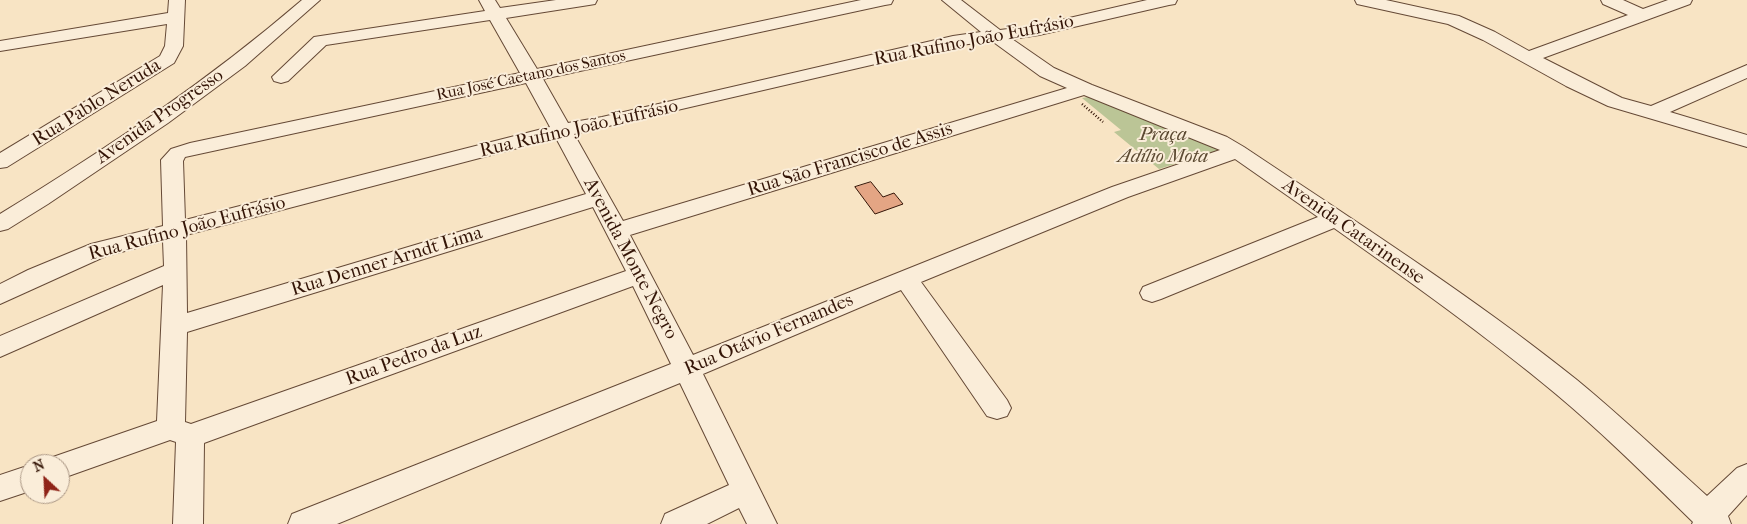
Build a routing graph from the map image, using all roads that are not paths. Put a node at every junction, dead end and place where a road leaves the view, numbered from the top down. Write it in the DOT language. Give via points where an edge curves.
graph roads {
  1 [pos="312,0"];
  2 [pos="590,0"];
  3 [pos="885,0"];
  4 [pos="950,0"];
  5 [pos="1169,0"];
  6 [pos="1363,0"];
  7 [pos="1443,0"];
  8 [pos="1610,0"];
  9 [pos="1684,0"];
  10 [pos="491,7"];
  11 [pos="176,8"];
  12 [pos="1410,10"];
  13 [pos="1642,15"];
  14 [pos="998,36"];
  15 [pos="0,46"];
  16 [pos="1528,57"];
  17 [pos="1747,71"];
  18 [pos="530,76"];
  19 [pos="281,77"];
  20 [pos="1078,91"];
  21 [pos="1654,112"];
  22 [pos="562,130"];
  23 [pos="1698,138"];
  24 [pos="1747,141"];
  25 [pos="1237,150"];
  26 [pos="1747,151"];
  27 [pos="0,162"];
  28 [pos="598,198"];
  29 [pos="1336,219"];
  30 [pos="0,224"];
  31 [pos="176,230"];
  32 [pos="616,230"];
  33 [pos="176,270"];
  34 [pos="639,275"];
  35 [pos="906,278"];
  36 [pos="1152,293"];
  37 [pos="0,295"];
  38 [pos="175,326"];
  39 [pos="0,347"];
  40 [pos="687,369"];
  41 [pos="997,408"];
  42 [pos="180,432"];
  43 [pos="70,464"];
  44 [pos="1747,477"];
  45 [pos="20,481"];
  46 [pos="0,488"];
  47 [pos="746,492"];
  48 [pos="1711,522"];
  49 [pos="188,524"];
  50 [pos="303,524"];
  51 [pos="676,524"];
  52 [pos="762,524"];
  1 -- 30 [label="street, Avenida Progresso" via="188,99"];
  2 -- 10 [label="street"];
  3 -- 18 [label="street, Rua José Caetano dos Santos"];
  4 -- 14 [label="street, Avenida Catarinense"];
  5 -- 14 [label="street, Rua Rufino João Eufrásio" via="1039,30"];
  6 -- 12 [label="street"];
  7 -- 12 [label="street"];
  8 -- 13 [label="street"];
  9 -- 13 [label="street"];
  10 -- 18 [label="street, Avenida Monte Negro"];
  10 -- 19 [label="street" via="320,41"];
  11 -- 15 [label="street"];
  11 -- 27 [label="street, Rua Pablo Neruda" via="174,46 168,59"];
  12 -- 16 [label="street" via="1453,20"];
  13 -- 16 [label="street"];
  14 -- 20 [label="street, Avenida Catarinense"];
  14 -- 22 [label="street, Rua Rufino João Eufrásio" via="953,40"];
  16 -- 21 [label="street" via="1598,94 1626,106"];
  17 -- 21 [label="street"];
  18 -- 22 [label="street, Avenida Monte Negro"];
  18 -- 31 [label="street, Rua José Caetano dos Santos" via="178,153 172,160"];
  20 -- 25 [label="street, Avenida Catarinense" via="1220,141"];
  20 -- 32 [label="street, Rua São Francisco de Assis"];
  21 -- 24 [label="street"];
  22 -- 28 [label="street, Avenida Monte Negro"];
  22 -- 31 [label="street, Rua Rufino João Eufrásio"];
  23 -- 26 [label="street"];
  25 -- 29 [label="street, Avenida Catarinense"];
  25 -- 35 [label="street, Rua Otávio Fernandes"];
  28 -- 32 [label="street, Avenida Monte Negro"];
  28 -- 38 [label="street, Rua Denner Arndt Lima"];
  29 -- 36 [label="street"];
  29 -- 48 [label="street, Avenida Catarinense" via="1545,370 1594,410"];
  31 -- 33 [label="street"];
  31 -- 37 [label="street, Rua Rufino João Eufrásio" via="99,250"];
  32 -- 34 [label="street, Avenida Monte Negro"];
  33 -- 38 [label="street"];
  33 -- 39 [label="street"];
  34 -- 40 [label="street, Avenida Monte Negro"];
  34 -- 42 [label="street, Rua Pedro da Luz"];
  35 -- 40 [label="street, Rua Otávio Fernandes"];
  35 -- 41 [label="street"];
  38 -- 42 [label="street"];
  40 -- 47 [label="street, Avenida Monte Negro"];
  40 -- 50 [label="street, Rua Otávio Fernandes"];
  42 -- 43 [label="street, Rua Pedro da Luz"];
  42 -- 49 [label="street"];
  44 -- 48 [label="street" via="1728,492"];
  45 -- 46 [label="street"];
  47 -- 51 [label="street"];
  47 -- 52 [label="street, Avenida Monte Negro"];
}
